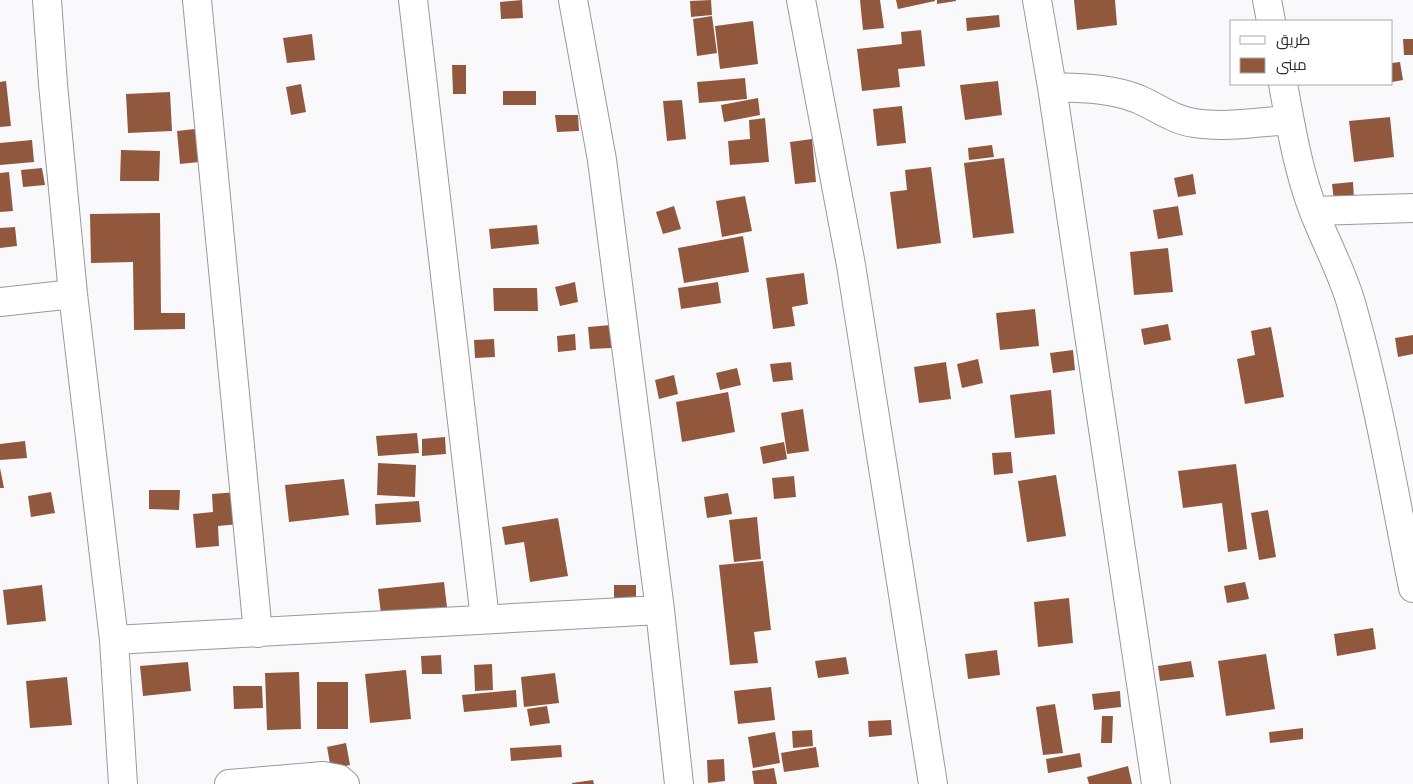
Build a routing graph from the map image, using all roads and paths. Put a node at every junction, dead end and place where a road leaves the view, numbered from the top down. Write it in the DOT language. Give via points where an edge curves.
graph roads {
  1 [pos="48,0"];
  2 [pos="197,0"];
  3 [pos="413,0"];
  4 [pos="573,0"];
  5 [pos="801,0"];
  6 [pos="1037,0"];
  7 [pos="1268,0"];
  8 [pos="1271,20"];
  9 [pos="1283,85"];
  10 [pos="1052,88"];
  11 [pos="1289,120"];
  12 [pos="1413,208"];
  13 [pos="1314,211"];
  14 [pos="73,294"];
  15 [pos="0,302"];
  16 [pos="1413,588"];
  17 [pos="660,610"];
  18 [pos="485,619"];
  19 [pos="258,633"];
  20 [pos="114,640"];
  21 [pos="123,784"];
  22 [pos="229,784"];
  23 [pos="345,784"];
  24 [pos="679,784"];
  25 [pos="933,784"];
  26 [pos="1156,784"];
  1 -- 14 [label="street"];
  2 -- 19 [label="street"];
  3 -- 18 [label="street"];
  4 -- 17 [label="street" via="602,160"];
  5 -- 25 [label="street" via="851,264"];
  6 -- 10 [label="street"];
  7 -- 8 [label="street"];
  9 -- 11 [label="street"];
  10 -- 11 [label="street" via="1095,88 1118,92 1194,123"];
  10 -- 26 [label="street"];
  11 -- 13 [label="street" via="1296,155"];
  12 -- 13 [label="street"];
  13 -- 16 [label="street" via="1350,300 1366,357"];
  14 -- 15 [label="street"];
  14 -- 20 [label="street"];
  17 -- 18 [label="street"];
  17 -- 24 [label="street"];
  18 -- 19 [label="street"];
  19 -- 20 [label="street"];
  20 -- 21 [label="street"];
  22 -- 23 [label="street" via="323,776 339,779"];
}
